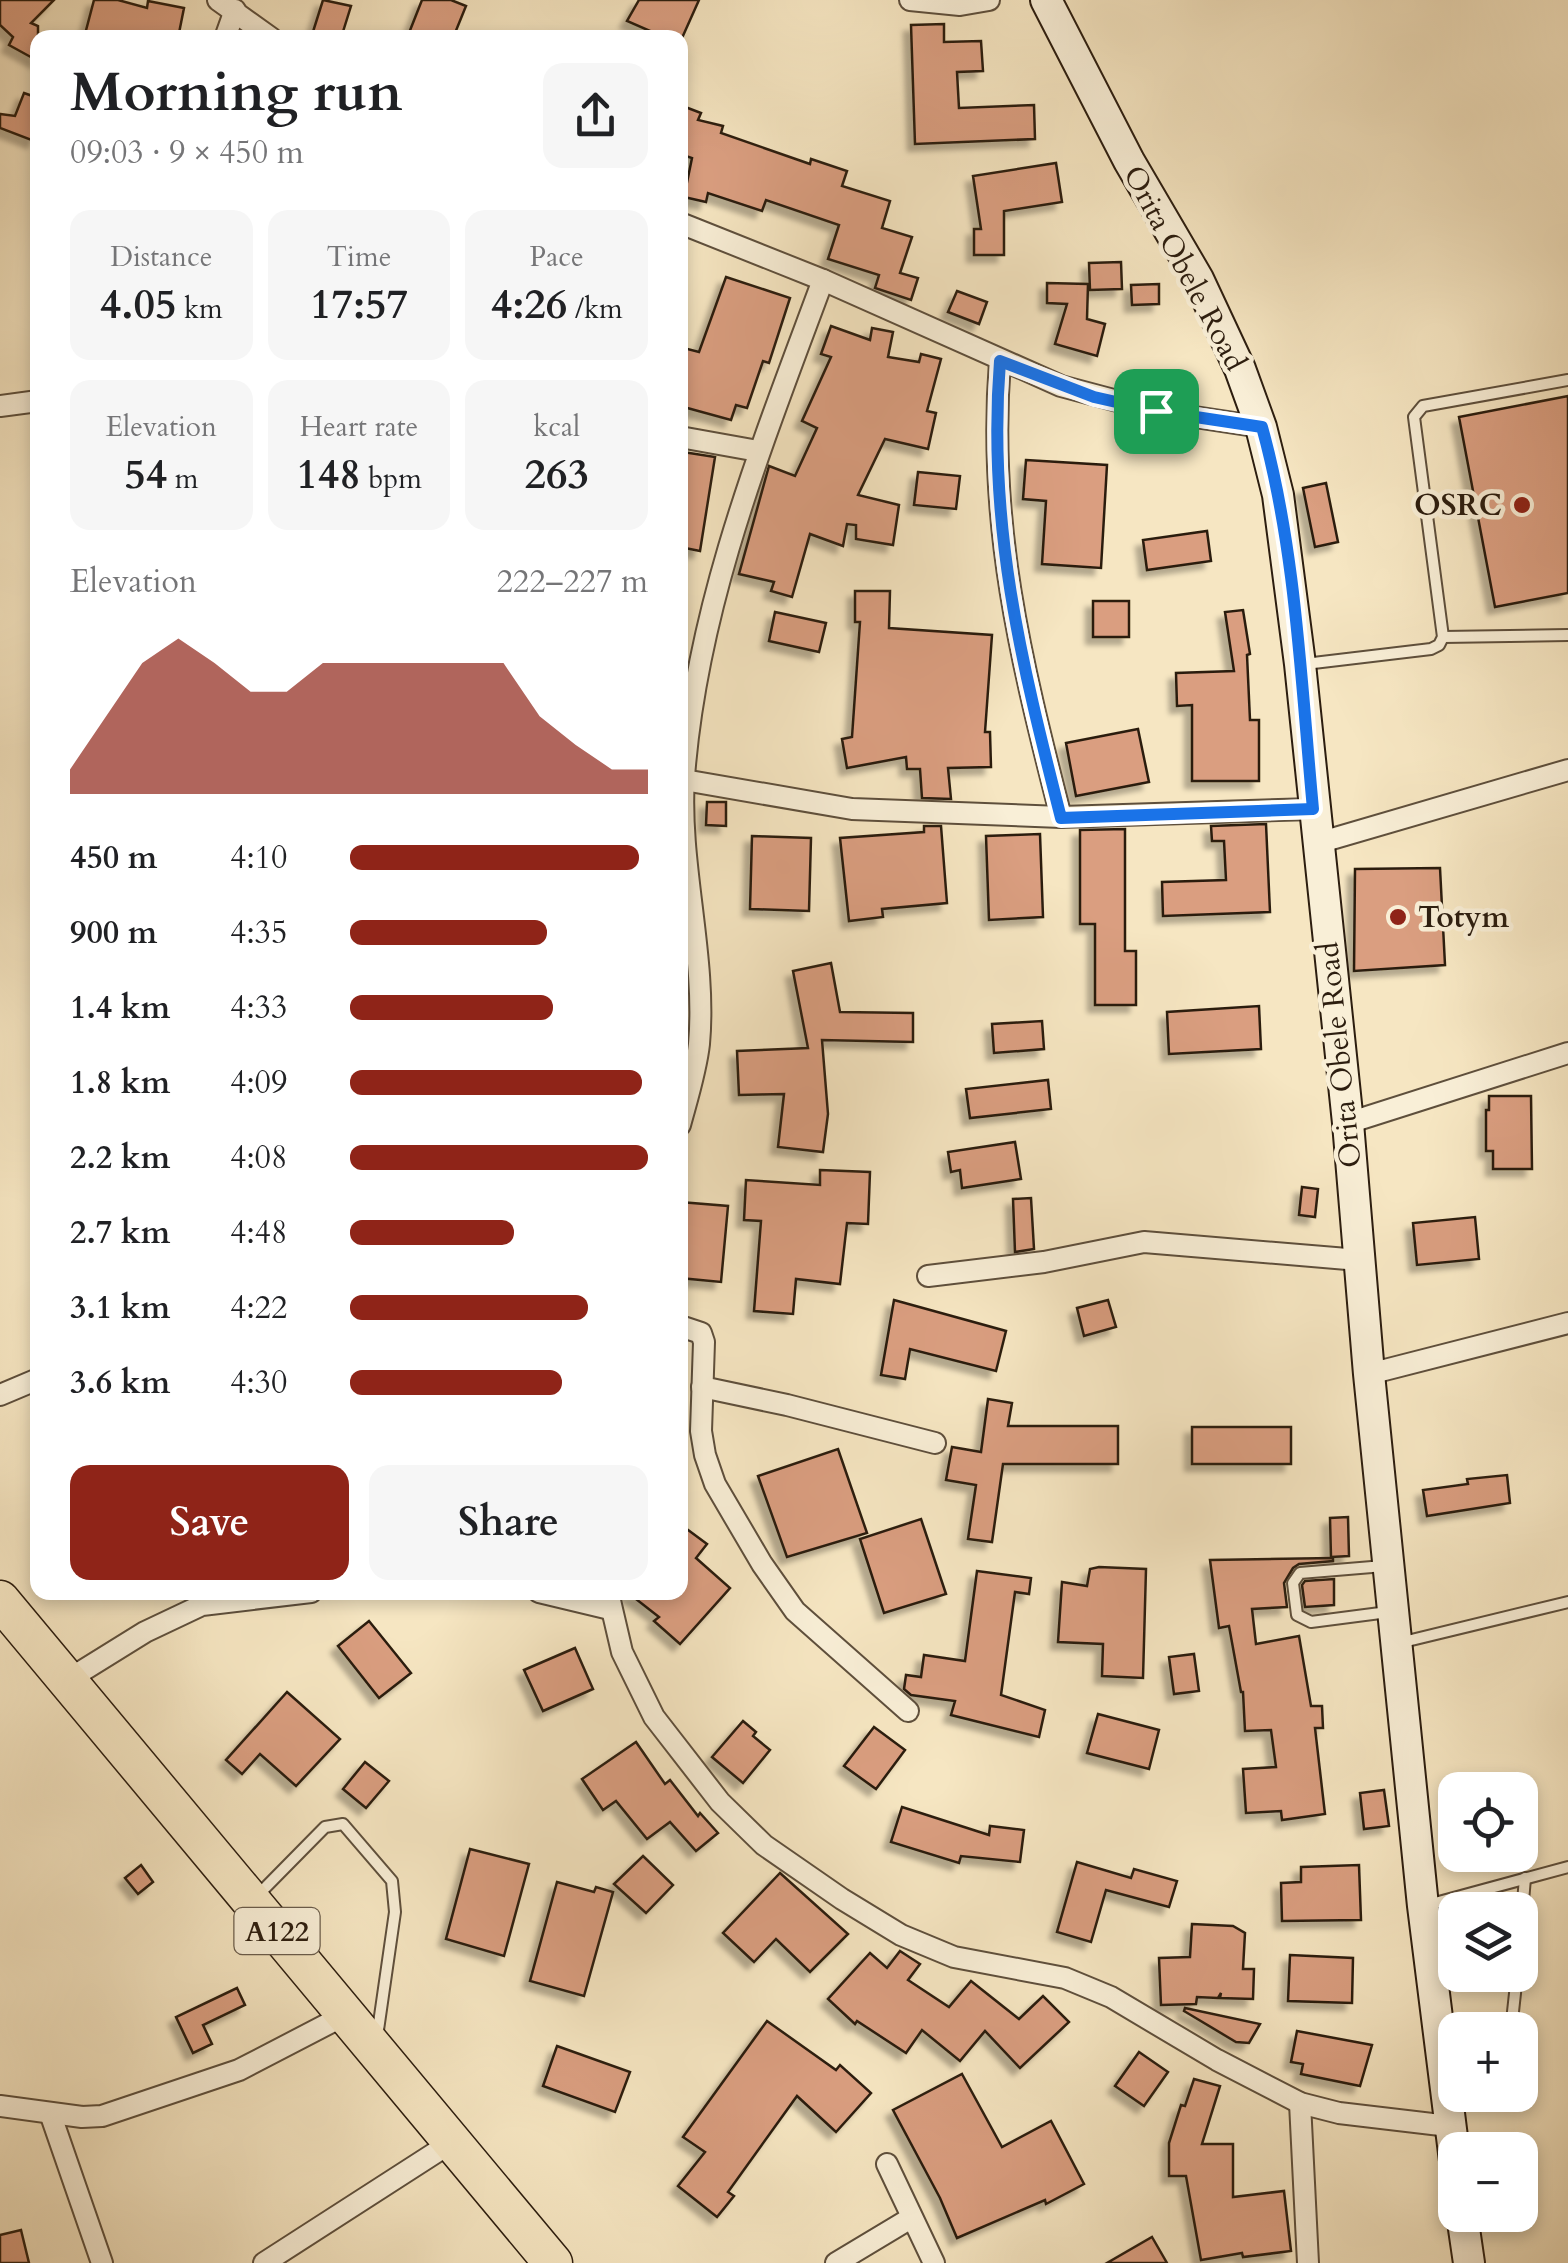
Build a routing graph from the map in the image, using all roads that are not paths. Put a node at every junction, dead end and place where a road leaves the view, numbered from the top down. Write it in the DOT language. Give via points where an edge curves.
graph roads {
  1 [pos="910,0"];
  2 [pos="989,0"];
  3 [pos="1046,0"];
  4 [pos="226,5"];
  5 [pos="225,30"];
  6 [pos="260,30"];
  7 [pos="688,226"];
  8 [pos="688,238"];
  9 [pos="729,242"];
  10 [pos="823,280"];
  11 [pos="1000,361"];
  12 [pos="1568,380"];
  13 [pos="30,403"];
  14 [pos="0,406"];
  15 [pos="1262,427"];
  16 [pos="688,438"];
  17 [pos="758,450"];
  18 [pos="1568,635"];
  19 [pos="1443,637"];
  20 [pos="1300,664"];
  21 [pos="688,748"];
  22 [pos="1568,770"];
  23 [pos="688,781"];
  24 [pos="1313,809"];
  25 [pos="1061,818"];
  26 [pos="1318,844"];
  27 [pos="688,850"];
  28 [pos="1568,1053"];
  29 [pos="688,1090"];
  30 [pos="1348,1123"];
  31 [pos="1358,1260"];
  32 [pos="928,1276"];
  33 [pos="1568,1322"];
  34 [pos="688,1329"];
  35 [pos="1369,1374"];
  36 [pos="30,1382"];
  37 [pos="702,1387"];
  38 [pos="0,1395"];
  39 [pos="936,1442"];
  40 [pos="1390,1566"];
  41 [pos="0,1600"];
  42 [pos="244,1600"];
  43 [pos="609,1601"];
  44 [pos="1568,1602"];
  45 [pos="1394,1611"];
  46 [pos="1398,1643"];
  47 [pos="66,1682"];
  48 [pos="908,1711"];
  49 [pos="1568,1867"];
  50 [pos="1526,1878"];
  51 [pos="1525,1892"];
  52 [pos="252,1902"];
  53 [pos="1424,1906"];
  54 [pos="347,2014"];
  55 [pos="376,2048"];
  56 [pos="1300,2103"];
  57 [pos="0,2106"];
  58 [pos="50,2112"];
  59 [pos="1449,2126"];
  60 [pos="1450,2132"];
  61 [pos="452,2142"];
  62 [pos="887,2164"];
  63 [pos="910,2218"];
  64 [pos="1464,2232"];
  65 [pos="102,2263"];
  66 [pos="264,2263"];
  67 [pos="553,2263"];
  68 [pos="836,2263"];
  69 [pos="934,2263"];
  70 [pos="1308,2263"];
  71 [pos="1469,2263"];
  1 -- 2 [label="street"];
  3 -- 15 [label="main road, Orita Obele Road" via="1128,161 1198,279"];
  4 -- 5 [label="street"];
  4 -- 6 [label="street"];
  7 -- 9 [label="street"];
  8 -- 9 [label="street"];
  9 -- 10 [label="street"];
  10 -- 11 [label="street"];
  10 -- 17 [label="street"];
  11 -- 15 [label="street" via="1094,397"];
  11 -- 25 [label="street" via="1001,540 1024,672"];
  12 -- 19 [label="lane" via="1417,410"];
  13 -- 14 [label="street"];
  15 -- 20 [label="main road, Orita Obele Road" via="1278,495"];
  16 -- 17 [label="street"];
  17 -- 21 [label="street" via="710,612"];
  18 -- 19 [label="lane"];
  19 -- 20 [label="lane" via="1431,649"];
  20 -- 24 [label="main road, Orita Obele Road"];
  22 -- 26 [label="street"];
  23 -- 25 [label="street" via="852,809"];
  24 -- 25 [label="street"];
  24 -- 26 [label="main road, Orita Obele Road"];
  26 -- 30 [label="main road, Orita Obele Road"];
  27 -- 29 [label="street" via="699,1043"];
  28 -- 30 [label="street"];
  30 -- 31 [label="main road, Orita Obele Road"];
  31 -- 32 [label="street" via="1144,1242"];
  31 -- 35 [label="main road, Orita Obele Road"];
  33 -- 35 [label="street"];
  34 -- 37 [label="street" via="704,1342"];
  35 -- 40 [label="main road, Orita Obele Road"];
  36 -- 38 [label="street"];
  37 -- 39 [label="street"];
  37 -- 48 [label="street" via="705,1455 762,1564 805,1621"];
  40 -- 45 [label="main road, Orita Obele Road"];
  40 -- 45 [label="lane" via="1300,1573 1293,1583 1297,1615 1311,1622"];
  41 -- 47 [label="highway, A122"];
  42 -- 47 [label="street" via="202,1605"];
  43 -- 56 [label="street" via="622,1652 654,1718 720,1802 764,1845 901,1935 954,1957 1096,1990"];
  44 -- 46 [label="lane"];
  45 -- 46 [label="main road, Orita Obele Road"];
  46 -- 53 [label="main road, Orita Obele Road"];
  47 -- 52 [label="highway, A122"];
  49 -- 50 [label="lane"];
  50 -- 51 [label="lane"];
  50 -- 53 [label="lane"];
  52 -- 54 [label="highway, A122"];
  52 -- 55 [label="lane" via="325,1827 343,1824 392,1880 395,1912"];
  53 -- 59 [label="main road, Orita Obele Road"];
  54 -- 55 [label="highway, A122"];
  54 -- 58 [label="street" via="239,2070 122,2110 82,2117"];
  55 -- 61 [label="highway, A122"];
  56 -- 59 [label="street"];
  56 -- 70 [label="street"];
  57 -- 58 [label="street"];
  58 -- 65 [label="street"];
  59 -- 60 [label="main road, Orita Obele Road"];
  61 -- 66 [label="street"];
  61 -- 67 [label="highway, A122"];
  62 -- 63 [label="street"];
  63 -- 68 [label="street"];
  63 -- 69 [label="street"];
  64 -- 71 [label="main road"];
}
